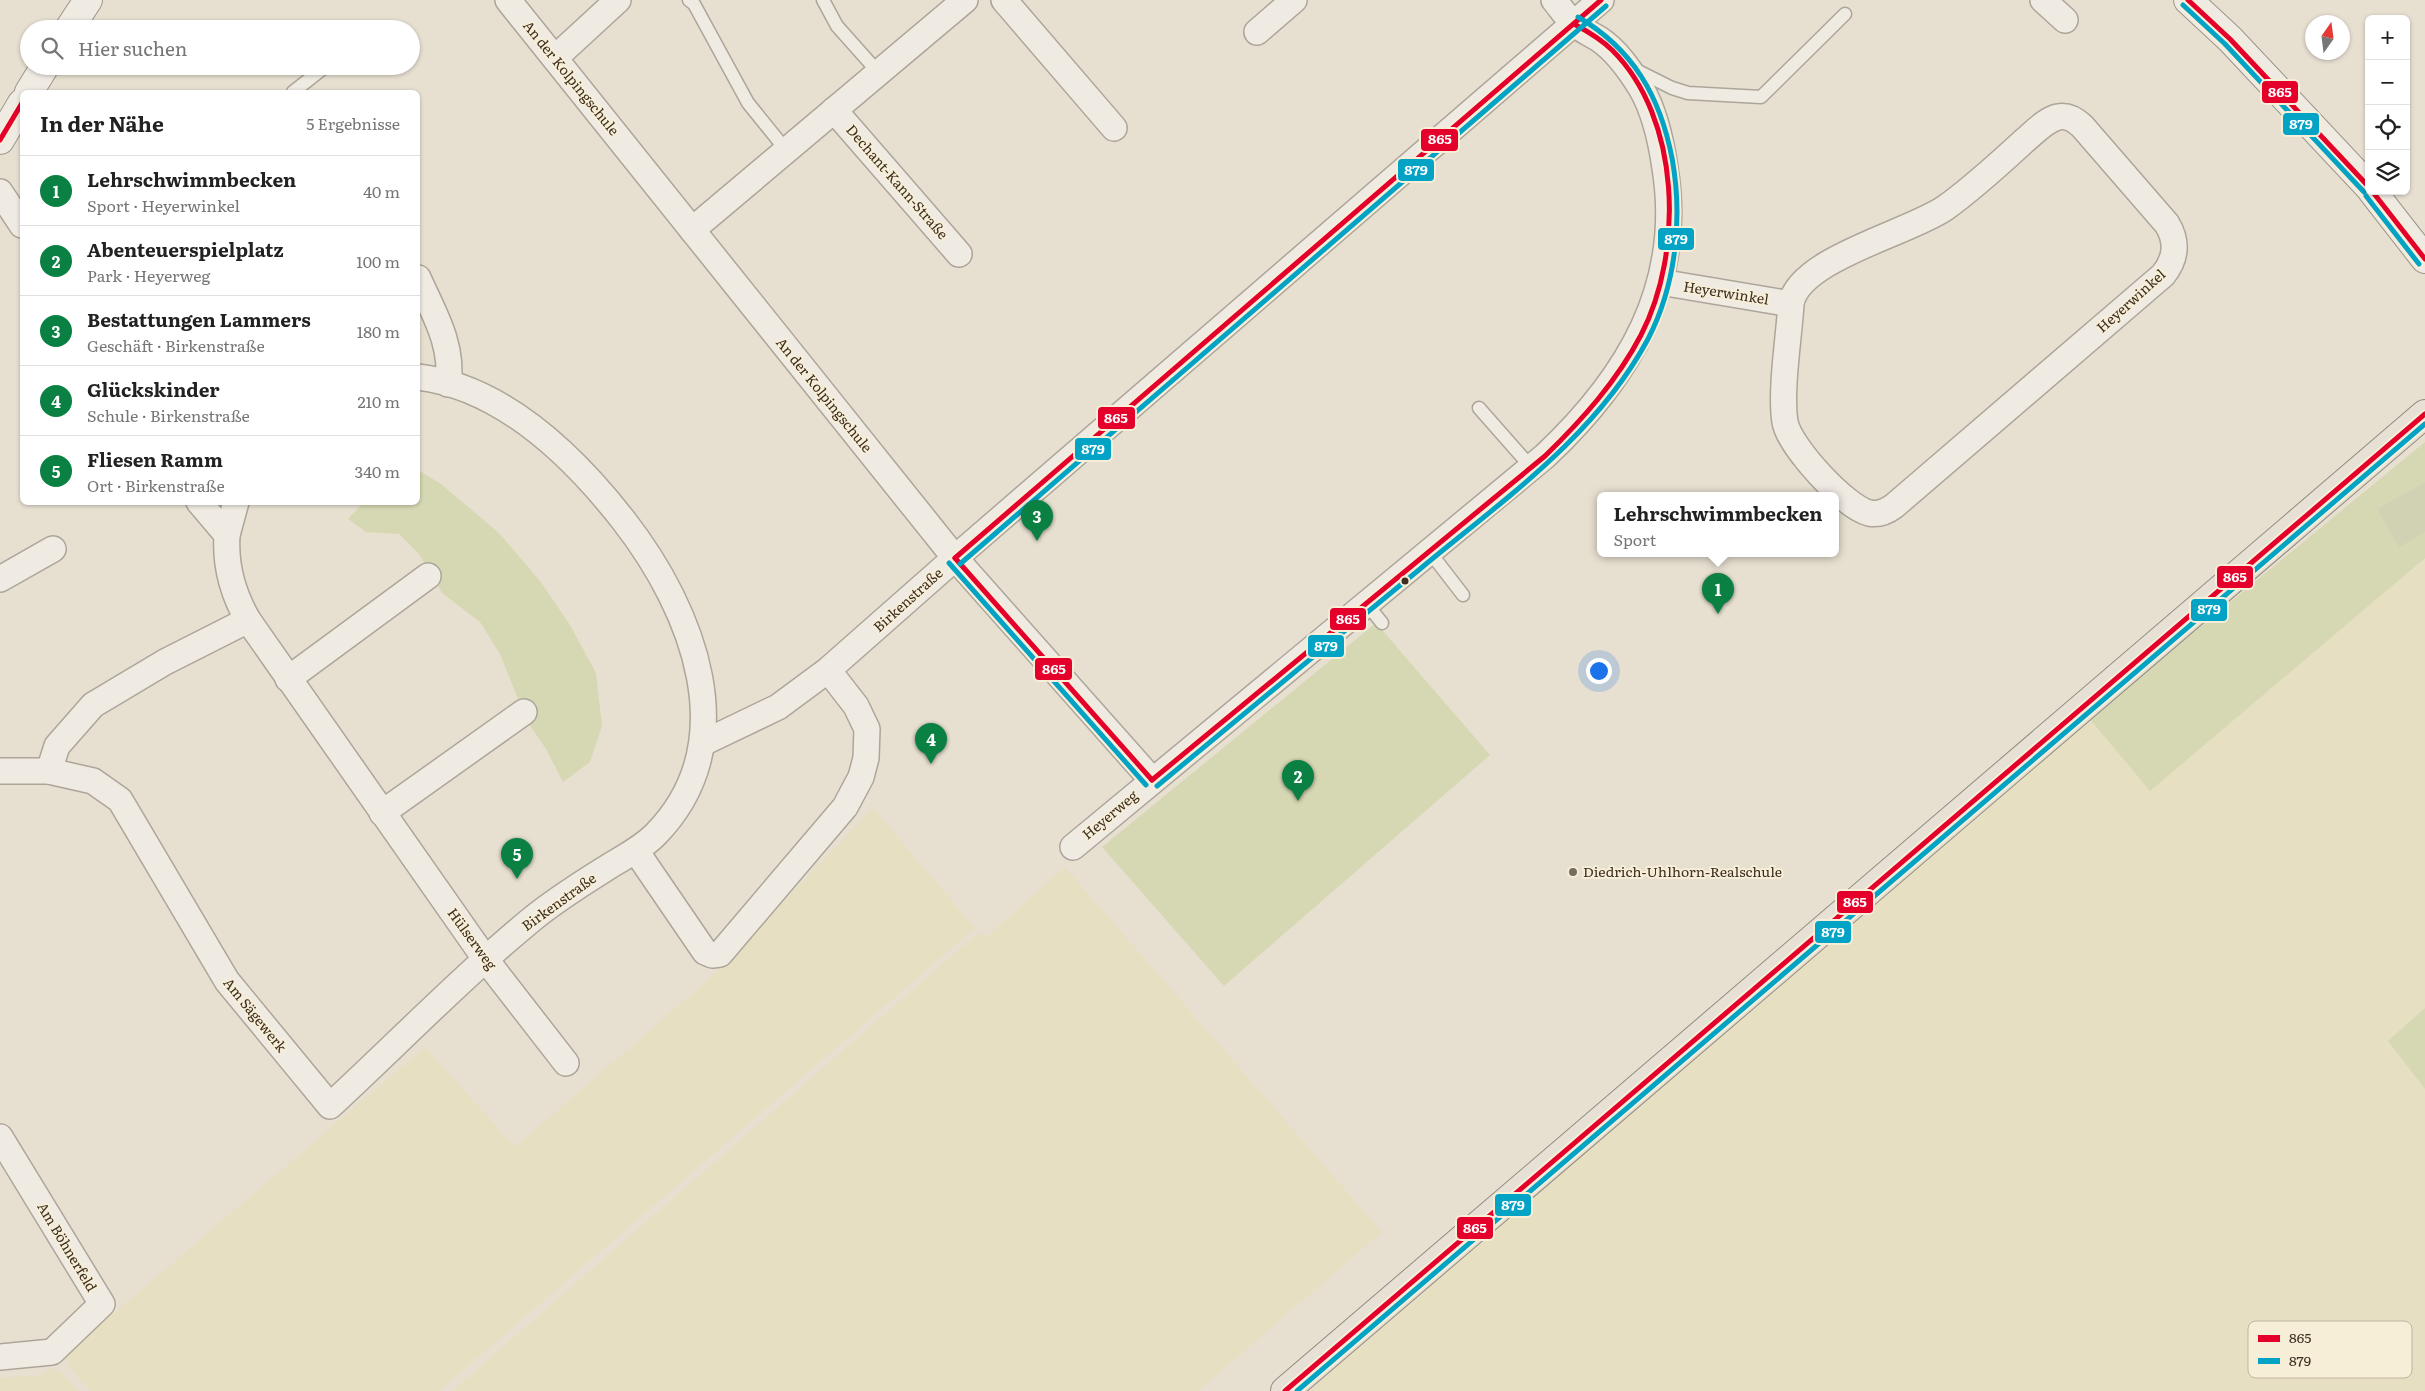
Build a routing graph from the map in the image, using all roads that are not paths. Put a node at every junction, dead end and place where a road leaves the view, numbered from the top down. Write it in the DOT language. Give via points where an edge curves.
graph roads {
  1 [pos="88,0"];
  2 [pos="508,0"];
  3 [pos="618,0"];
  4 [pos="689,0"];
  5 [pos="823,0"];
  6 [pos="965,0"];
  7 [pos="1004,0"];
  8 [pos="1294,0"];
  9 [pos="1554,0"];
  10 [pos="1601,0"];
  11 [pos="2043,0"];
  12 [pos="2188,0"];
  13 [pos="1845,14"];
  14 [pos="75,20"];
  15 [pos="2065,20"];
  16 [pos="1574,24"];
  17 [pos="1257,32"];
  18 [pos="555,58"];
  19 [pos="1624,64"];
  20 [pos="878,72"];
  21 [pos="39,75"];
  22 [pos="315,75"];
  23 [pos="30,90"];
  24 [pos="296,90"];
  25 [pos="20,107"];
  26 [pos="834,110"];
  27 [pos="1114,128"];
  28 [pos="1,136"];
  29 [pos="786,150"];
  30 [pos="2365,183"];
  31 [pos="0,192"];
  32 [pos="2375,195"];
  33 [pos="20,222"];
  34 [pos="692,230"];
  35 [pos="959,254"];
  36 [pos="2425,259"];
  37 [pos="1660,282"];
  38 [pos="420,283"];
  39 [pos="1791,304"];
  40 [pos="420,377"];
  41 [pos="448,384"];
  42 [pos="1479,408"];
  43 [pos="2425,414"];
  44 [pos="1531,467"];
  45 [pos="1838,492"];
  46 [pos="1839,493"];
  47 [pos="202,505"];
  48 [pos="235,505"];
  49 [pos="227,535"];
  50 [pos="53,549"];
  51 [pos="1429,551"];
  52 [pos="955,558"];
  53 [pos="428,576"];
  54 [pos="0,579"];
  55 [pos="1463,595"];
  56 [pos="1366,603"];
  57 [pos="248,620"];
  58 [pos="1382,623"];
  59 [pos="828,670"];
  60 [pos="288,679"];
  61 [pos="524,712"];
  62 [pos="703,743"];
  63 [pos="0,771"];
  64 [pos="49,771"];
  65 [pos="1152,780"];
  66 [pos="382,813"];
  67 [pos="1073,847"];
  68 [pos="636,850"];
  69 [pos="486,960"];
  70 [pos="566,1063"];
  71 [pos="0,1137"];
  72 [pos="0,1357"];
  73 [pos="1285,1391"];
  1 -- 14 [label="main road"];
  2 -- 18 [label="street, An der Kolpingschule"];
  3 -- 18 [label="street"];
  4 -- 29 [label="lane" via="748,103"];
  5 -- 20 [label="lane" via="837,26"];
  6 -- 20 [label="street"];
  7 -- 27 [label="street"];
  8 -- 17 [label="street"];
  9 -- 16 [label="street, Heyerweg"];
  10 -- 16 [label="street, Birkenstraße"];
  11 -- 15 [label="street"];
  12 -- 30 [label="main road" via="2230,39"];
  13 -- 19 [label="lane" via="1761,97 1688,93"];
  16 -- 19 [label="street, Heyerweg" via="1601,40"];
  16 -- 52 [label="street, Birkenstraße"];
  18 -- 34 [label="street, An der Kolpingschule"];
  19 -- 37 [label="street, Heyerweg" via="1648,101 1658,129 1665,166 1669,216"];
  20 -- 26 [label="street"];
  21 -- 23 [label="main road"];
  22 -- 24 [label="lane"];
  25 -- 28 [label="main road"];
  26 -- 29 [label="street"];
  26 -- 35 [label="street, Dechant-Kann-Straße"];
  29 -- 34 [label="street"];
  31 -- 33 [label="street"];
  32 -- 36 [label="main road"];
  34 -- 52 [label="street, An der Kolpingschule"];
  37 -- 39 [label="street, Heyerwinkel"];
  37 -- 44 [label="street, Heyerweg" via="1645,326 1611,382 1573,429"];
  38 -- 41 [label="street" via="447,345 450,364"];
  39 -- 45 [label="street, Heyerwinkel" via="1784,410 1788,434"];
  39 -- 46 [label="street, Heyerwinkel" via="1800,284 1818,268 1936,214 2043,126 2060,117 2071,118 2082,126 2167,224 2174,237 2173,258 2163,275 1894,506 1879,513 1860,510"];
  40 -- 41 [label="street"];
  41 -- 62 [label="street" via="512,414 553,444 600,492 641,545 674,600 690,641 704,703"];
  42 -- 44 [label="lane"];
  43 -- 73 [label="main road"];
  44 -- 51 [label="street, Heyerweg"];
  47 -- 49 [label="street"];
  48 -- 49 [label="street, Hülserweg"];
  49 -- 57 [label="street, Hülserweg" via="232,582"];
  50 -- 54 [label="street"];
  51 -- 55 [label="lane"];
  51 -- 56 [label="street, Heyerweg"];
  52 -- 59 [label="street, Birkenstraße"];
  52 -- 65 [label="street, An der Kolpingschule"];
  53 -- 60 [label="street"];
  56 -- 58 [label="lane"];
  56 -- 65 [label="street, Heyerweg"];
  57 -- 60 [label="street, Hülserweg"];
  57 -- 64 [label="street" via="165,662 93,705 57,746"];
  59 -- 62 [label="street, Birkenstraße" via="770,712"];
  59 -- 68 [label="street" via="856,706 867,729 866,758 857,786 844,807 720,954 705,952"];
  60 -- 66 [label="street, Hülserweg"];
  61 -- 66 [label="street"];
  62 -- 68 [label="street, Birkenstraße" via="683,796 655,835"];
  63 -- 64 [label="street, Am Sägewerk"];
  64 -- 69 [label="street, Am Sägewerk" via="93,781 120,800 227,982 330,1106"];
  65 -- 67 [label="street, Heyerweg"];
  66 -- 69 [label="street, Hülserweg"];
  68 -- 69 [label="street, Birkenstraße" via="550,904"];
  69 -- 70 [label="street, Hülserweg"];
  71 -- 72 [label="street, Am Böhnerfeld" via="102,1304 52,1352"];
}
